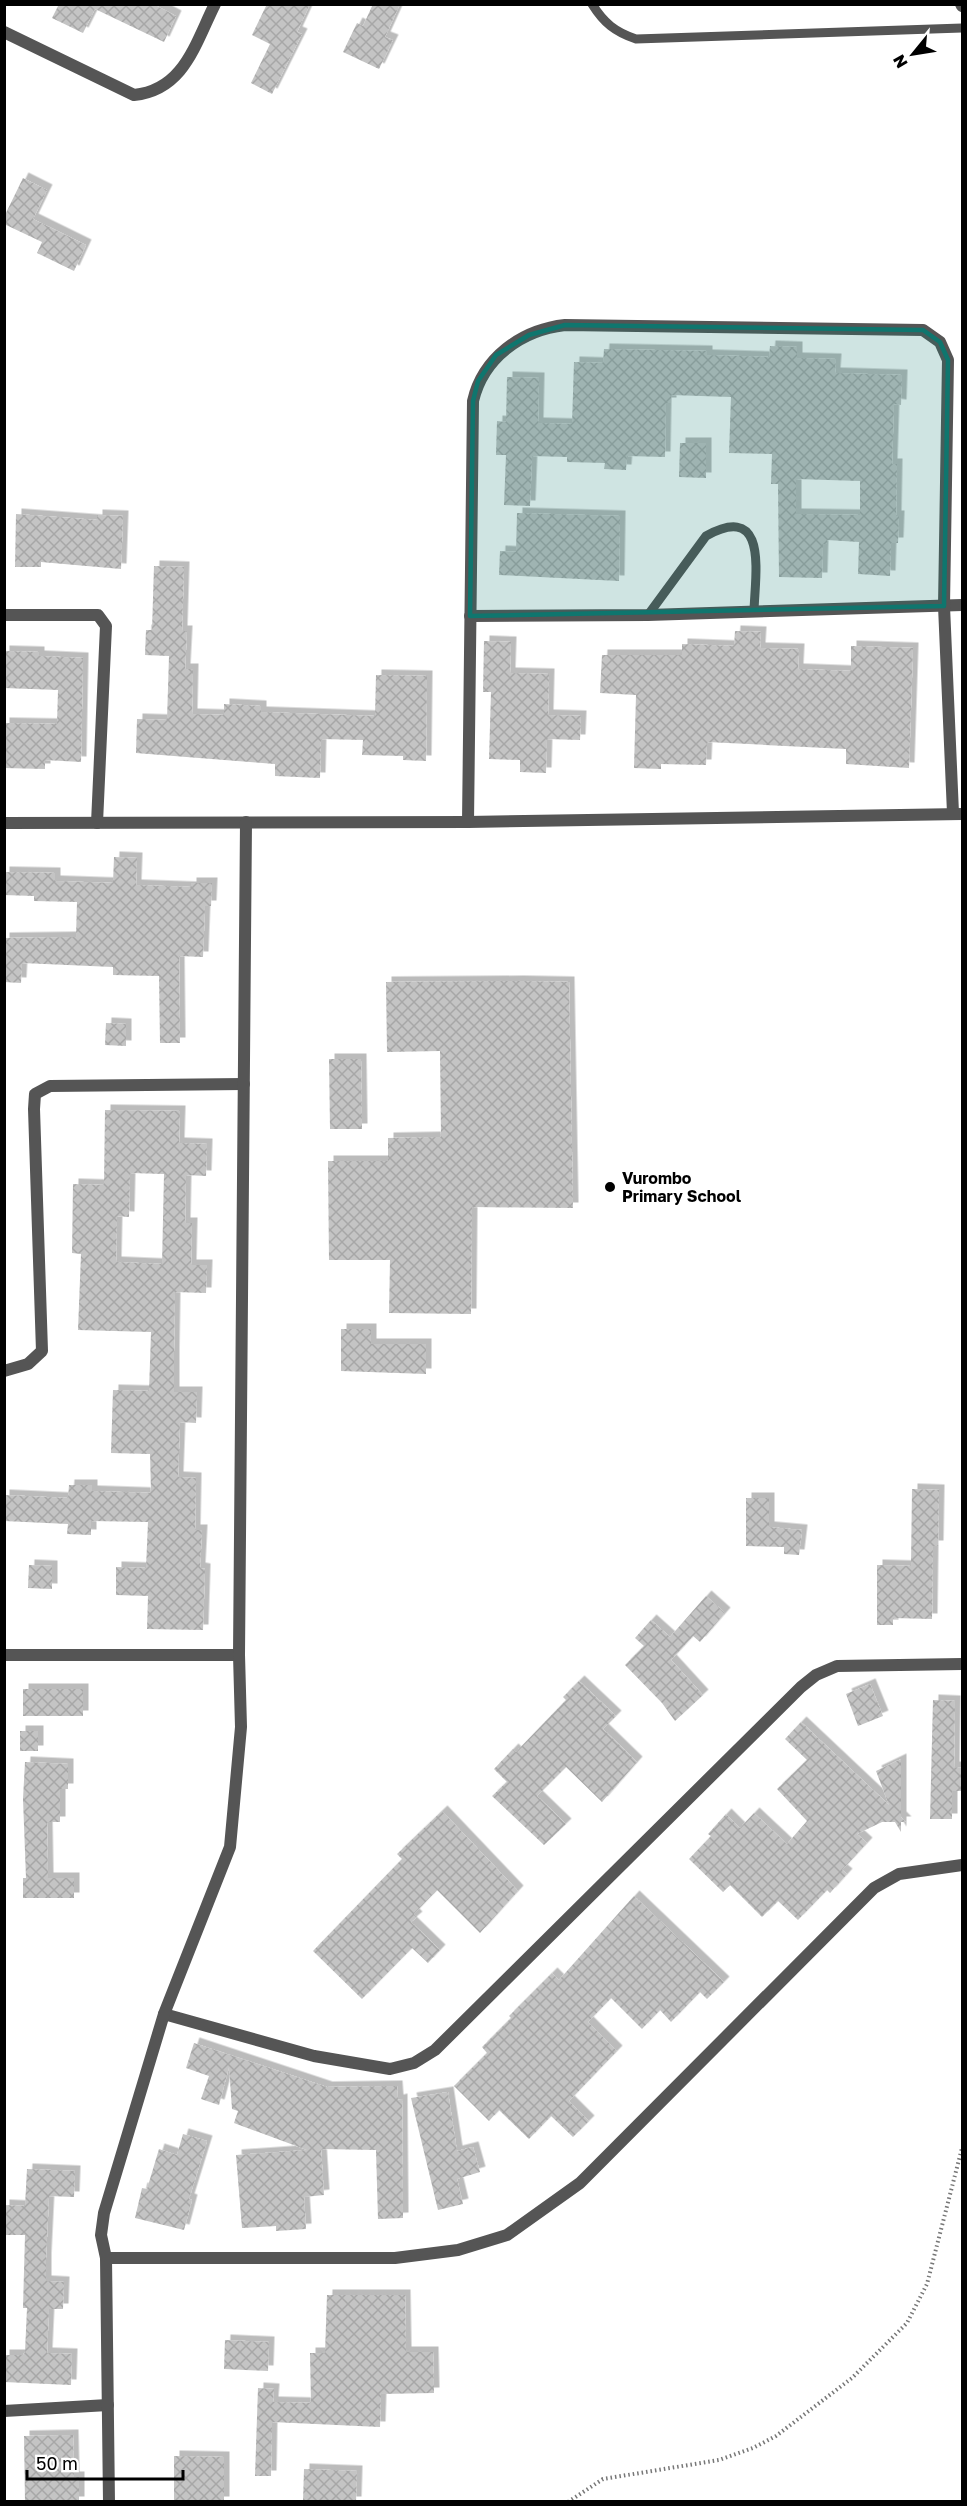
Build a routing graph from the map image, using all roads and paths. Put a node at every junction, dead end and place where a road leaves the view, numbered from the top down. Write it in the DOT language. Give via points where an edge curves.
graph roads {
  1 [pos="215,4"];
  2 [pos="592,4"];
  3 [pos="963,28"];
  4 [pos="4,32"];
  5 [pos="963,605"];
  6 [pos="944,606"];
  7 [pos="754,611"];
  8 [pos="4,615"];
  9 [pos="648,615"];
  10 [pos="470,616"];
  11 [pos="958,814"];
  12 [pos="246,822"];
  13 [pos="468,822"];
  14 [pos="4,823"];
  15 [pos="97,823"];
  16 [pos="244,1084"];
  17 [pos="4,1371"];
  18 [pos="4,1655"];
  19 [pos="238,1655"];
  20 [pos="963,1664"];
  21 [pos="963,1866"];
  22 [pos="164,2014"];
  23 [pos="963,2148"];
  24 [pos="106,2258"];
  25 [pos="108,2405"];
  26 [pos="4,2411"];
  27 [pos="109,2502"];
  28 [pos="568,2502"];
  1 -- 4 [label="street" via="182,70 152,93 134,95"];
  2 -- 3 [label="lane" via="603,22 636,39"];
  5 -- 6 [label="street"];
  6 -- 7 [label="street"];
  6 -- 10 [label="street" via="948,360 933,335 923,330 565,326 548,327 496,355 478,381 473,401"];
  6 -- 11 [label="street"];
  7 -- 9 [label="street"];
  7 -- 9 [label="lane" via="756,544 742,528 719,529 706,536"];
  8 -- 15 [label="street" via="98,615 103,619 106,626"];
  9 -- 10 [label="street"];
  10 -- 13 [label="street"];
  11 -- 13 [label="street"];
  12 -- 13 [label="street"];
  12 -- 15 [label="street"];
  12 -- 16 [label="street"];
  14 -- 15 [label="street"];
  16 -- 17 [label="street" via="50,1086 35,1094 42,1351 28,1364"];
  16 -- 19 [label="street"];
  18 -- 19 [label="street"];
  19 -- 22 [label="street" via="241,1727 230,1847"];
  20 -- 22 [label="street" via="837,1666 816,1675 435,2050 414,2063 390,2069 314,2056"];
  21 -- 24 [label="street" via="899,1874 874,1888 580,2183 507,2235 458,2250 394,2258"];
  22 -- 24 [label="street" via="104,2213 101,2235"];
  23 -- 28 [label="path" via="927,2284 907,2323 852,2378 776,2436 753,2448 719,2460 603,2480"];
  24 -- 25 [label="street"];
  25 -- 26 [label="street"];
  25 -- 27 [label="street"];
}
